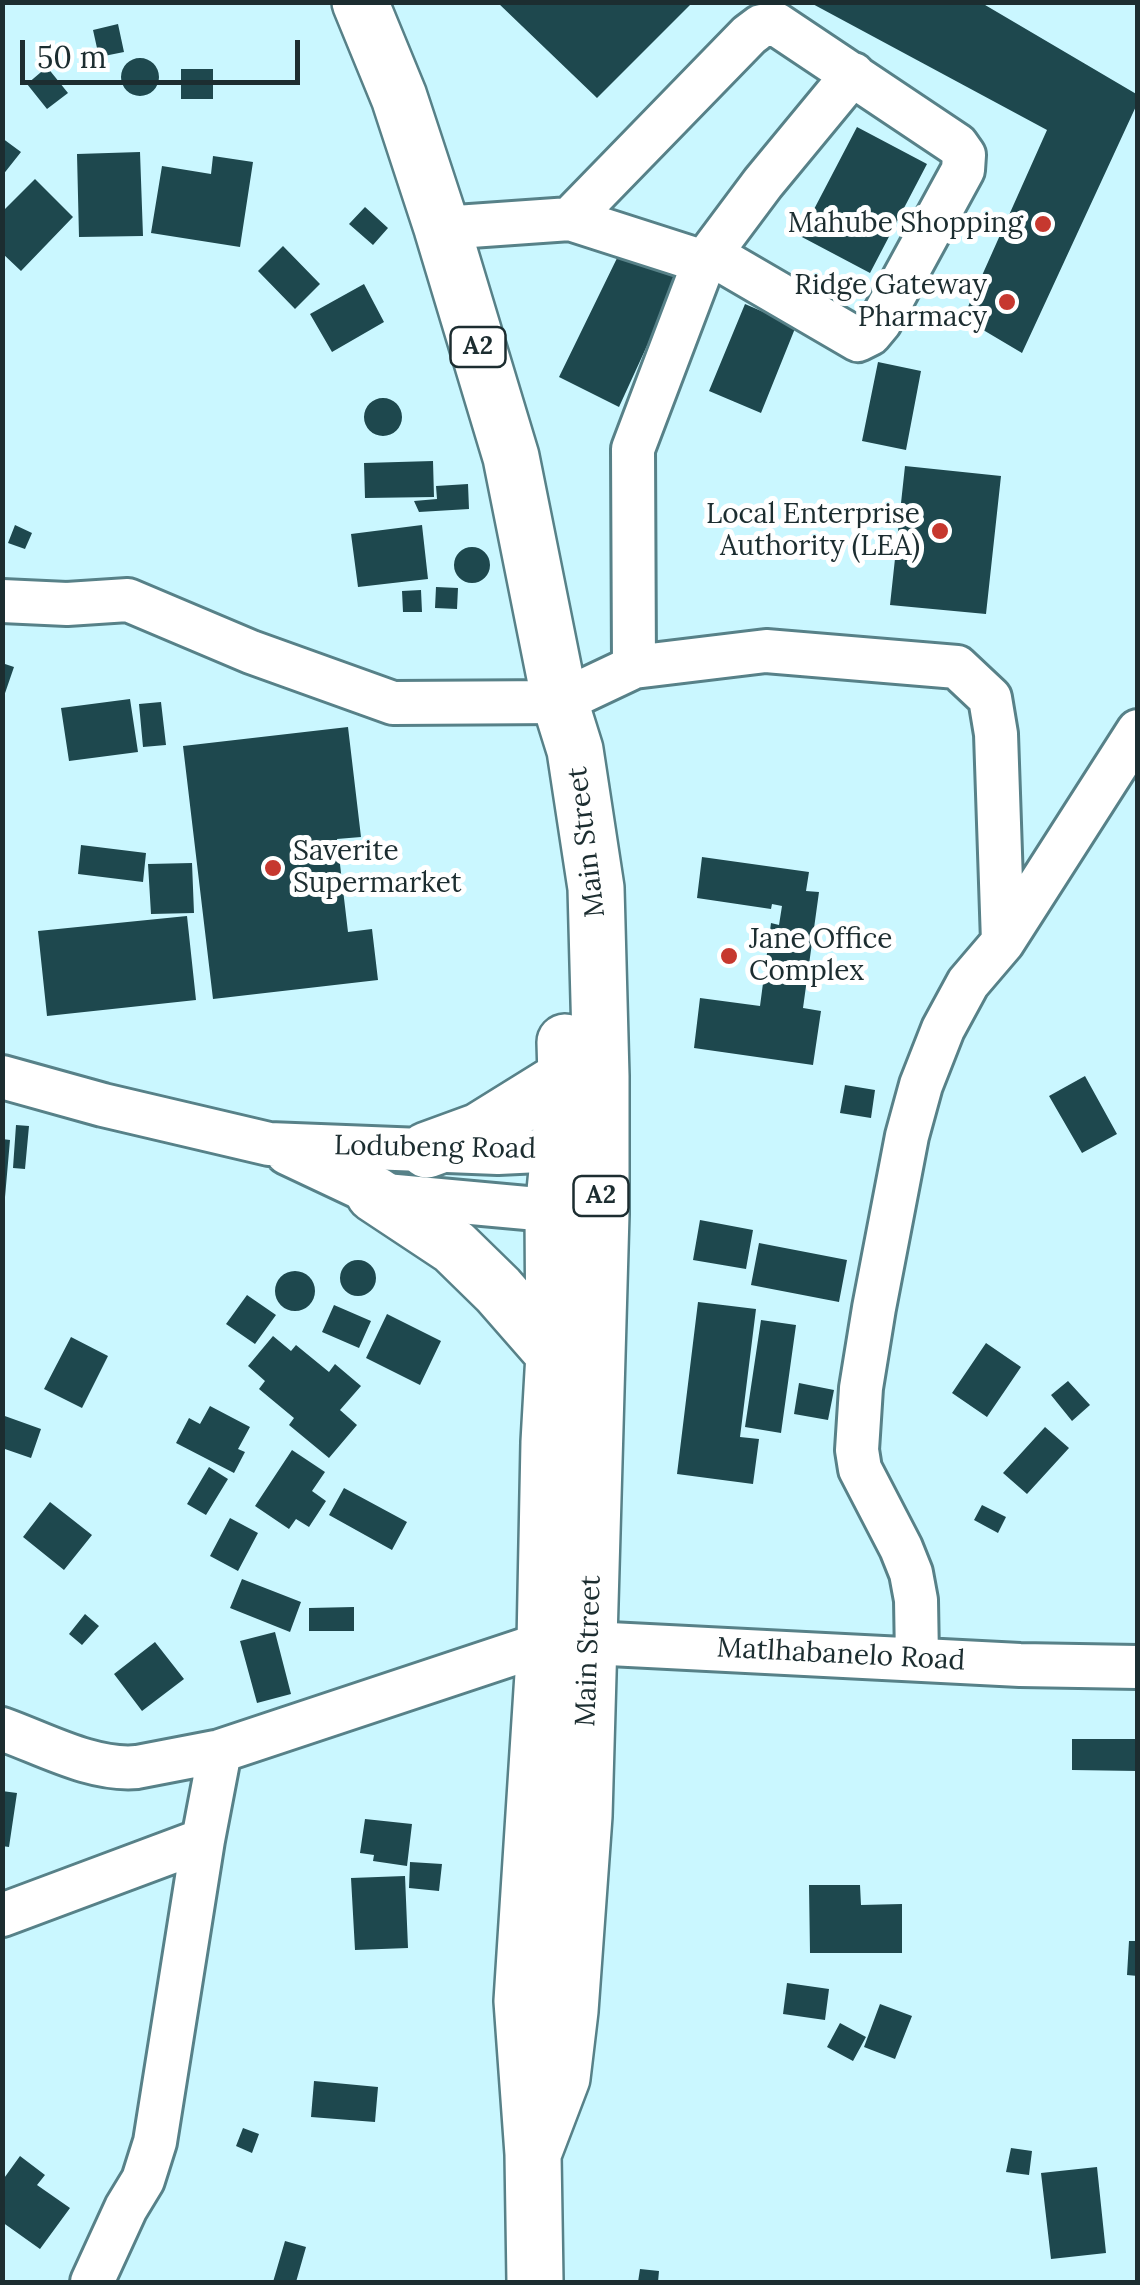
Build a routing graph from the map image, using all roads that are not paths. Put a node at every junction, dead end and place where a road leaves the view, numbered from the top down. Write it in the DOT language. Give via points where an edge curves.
graph roads {
  1 [pos="360,2"];
  2 [pos="853,74"];
  3 [pos="570,220"];
  4 [pos="442,228"];
  5 [pos="704,262"];
  6 [pos="2,602"];
  7 [pos="634,667"];
  8 [pos="568,726"];
  9 [pos="1138,731"];
  10 [pos="1003,942"];
  11 [pos="566,1077"];
  12 [pos="2,1078"];
  13 [pos="269,1144"];
  14 [pos="427,1150"];
  15 [pos="580,1154"];
  16 [pos="374,1194"];
  17 [pos="577,1213"];
  18 [pos="554,1354"];
  19 [pos="567,1644"];
  20 [pos="917,1658"];
  21 [pos="1138,1667"];
  22 [pos="2,1729"];
  23 [pos="220,1752"];
  24 [pos="203,1840"];
  25 [pos="2,1915"];
  26 [pos="92,2282"];
  27 [pos="534,2282"];
  1 -- 4 [label="highway, Main Street / A2"];
  2 -- 3 [label="street" via="776,24 761,26"];
  2 -- 5 [label="street"];
  2 -- 5 [label="street" via="964,155 963,170 880,322 858,340 719,259"];
  3 -- 4 [label="street"];
  3 -- 5 [label="street"];
  4 -- 8 [label="highway, Main Street / A2" via="511,456"];
  5 -- 7 [label="street" via="633,449"];
  6 -- 8 [label="street" via="128,600 393,703"];
  7 -- 8 [label="street"];
  7 -- 10 [label="street" via="766,651 958,667 990,698 996,734"];
  8 -- 11 [label="highway, Main Street / A2" via="561,905"];
  8 -- 15 [label="highway, Main Street / A2" via="596,888"];
  9 -- 10 [label="street"];
  10 -- 20 [label="street" via="968,983 920,1084 861,1388 856,1450 911,1573"];
  11 -- 14 [label="highway" via="478,1131"];
  11 -- 15 [label="highway, Main Street / A2"];
  12 -- 13 [label="street, Lodubeng Road"];
  13 -- 14 [label="street, Lodubeng Road"];
  13 -- 16 [label="street, Lodubeng Road"];
  14 -- 15 [label="street, Lodubeng Road"];
  15 -- 17 [label="highway, Main Street / A2"];
  16 -- 17 [label="street, Lodubeng Road"];
  16 -- 18 [label="highway" via="454,1247"];
  17 -- 18 [label="highway, Main Street / A2"];
  17 -- 19 [label="highway, Main Street / A2"];
  18 -- 19 [label="highway, Main Street / A2" via="548,1442"];
  19 -- 20 [label="street, Matlhabanelo Road"];
  19 -- 23 [label="street"];
  19 -- 27 [label="highway, Main Street / A2" via="522,2001"];
  20 -- 21 [label="street, Matlhabanelo Road"];
  22 -- 23 [label="street" via="123,1768"];
  23 -- 24 [label="street"];
  24 -- 25 [label="street"];
  24 -- 26 [label="street" via="154,2142 144,2180"];
}
